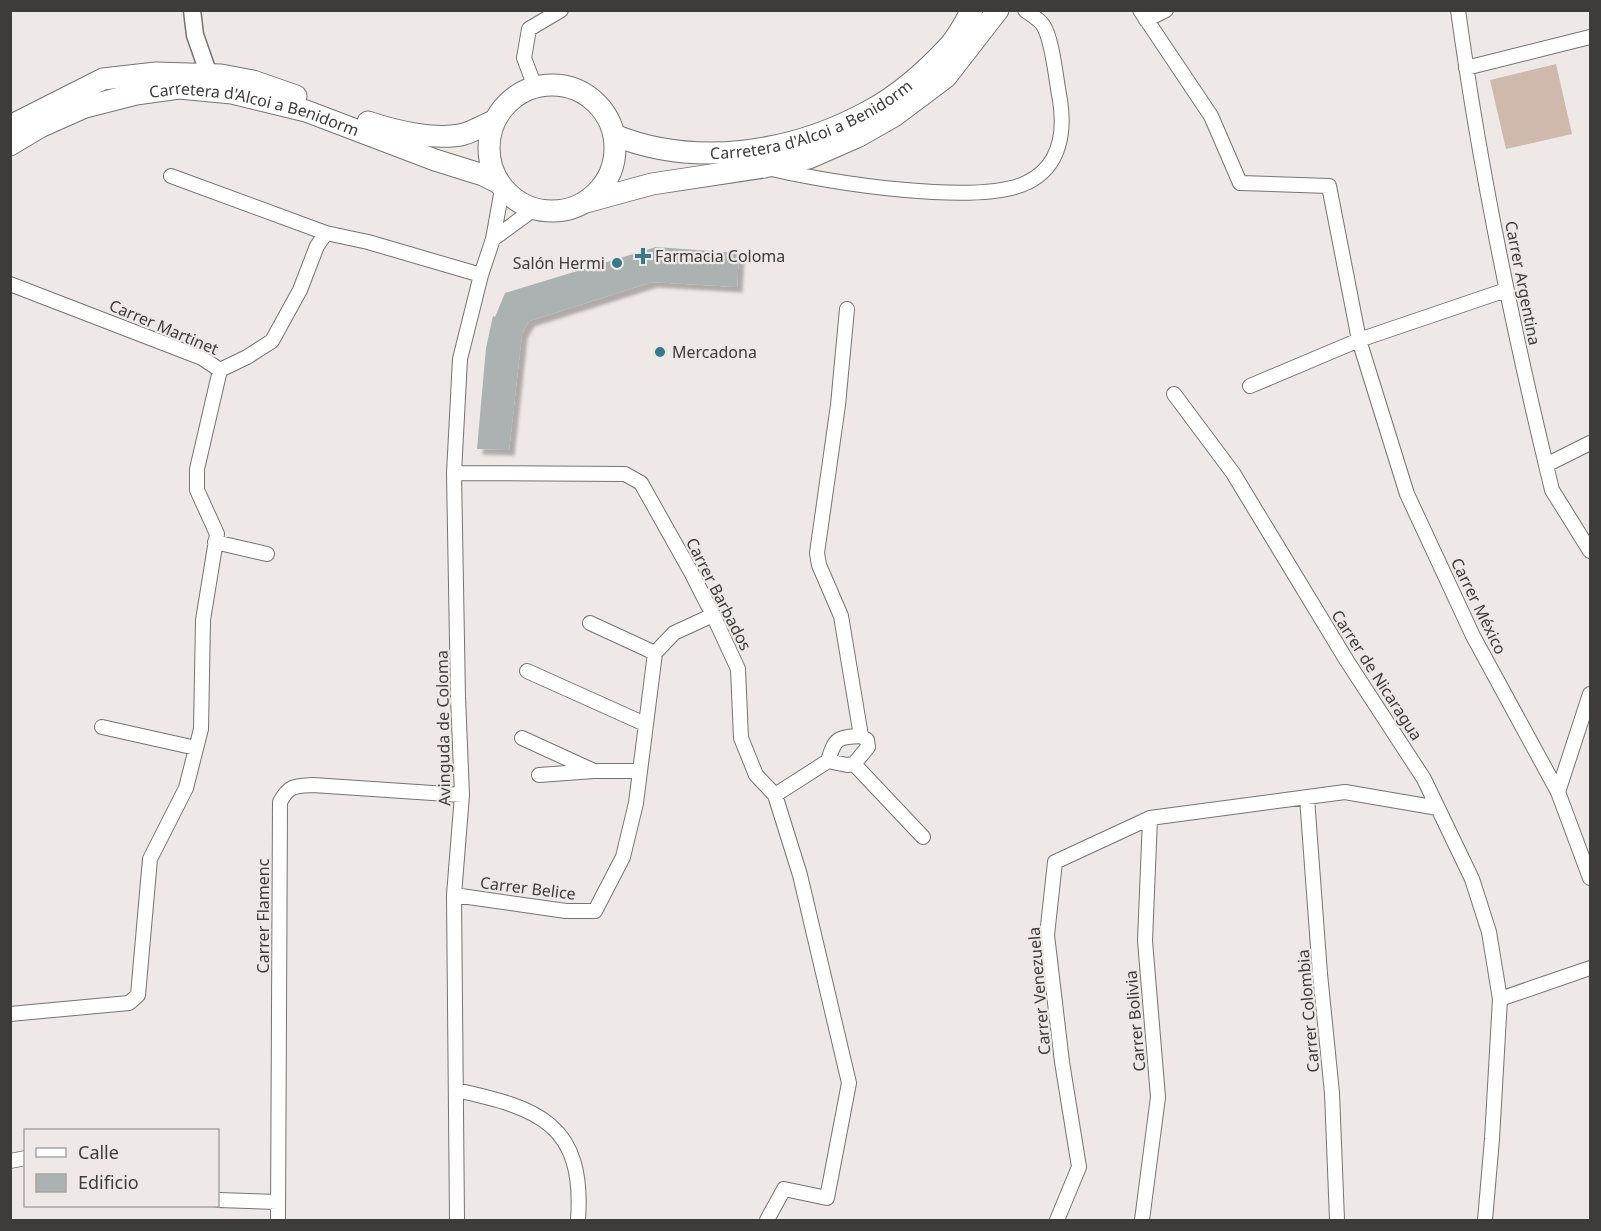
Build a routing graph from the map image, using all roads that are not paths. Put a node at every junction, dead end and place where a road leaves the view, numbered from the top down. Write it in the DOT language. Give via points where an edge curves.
graph roads {
  1 [pos="192,10"];
  2 [pos="561,10"];
  3 [pos="972,10"];
  4 [pos="998,10"];
  5 [pos="1025,10"];
  6 [pos="1166,10"];
  7 [pos="1458,10"];
  8 [pos="1143,15"];
  9 [pos="1590,37"];
  10 [pos="1466,68"];
  11 [pos="209,75"];
  12 [pos="535,87"];
  13 [pos="494,121"];
  14 [pos="10,126"];
  15 [pos="614,135"];
  16 [pos="10,145"];
  17 [pos="764,167"];
  18 [pos="171,176"];
  19 [pos="500,186"];
  20 [pos="586,202"];
  21 [pos="534,209"];
  22 [pos="326,233"];
  23 [pos="493,239"];
  24 [pos="481,275"];
  25 [pos="10,285"];
  26 [pos="1506,290"];
  27 [pos="847,309"];
  28 [pos="1359,340"];
  29 [pos="220,370"];
  30 [pos="1250,386"];
  31 [pos="1174,394"];
  32 [pos="1590,443"];
  33 [pos="1546,465"];
  34 [pos="454,473"];
  35 [pos="215,542"];
  36 [pos="1590,551"];
  37 [pos="267,554"];
  38 [pos="713,615"];
  39 [pos="590,623"];
  40 [pos="655,653"];
  41 [pos="527,671"];
  42 [pos="1590,694"];
  43 [pos="645,724"];
  44 [pos="102,727"];
  45 [pos="861,736"];
  46 [pos="522,738"];
  47 [pos="196,748"];
  48 [pos="828,761"];
  49 [pos="854,764"];
  50 [pos="594,771"];
  51 [pos="640,771"];
  52 [pos="539,775"];
  53 [pos="1558,792"];
  54 [pos="462,795"];
  55 [pos="776,795"];
  56 [pos="1307,798"];
  57 [pos="1438,808"];
  58 [pos="1150,818"];
  59 [pos="923,837"];
  60 [pos="1590,878"];
  61 [pos="454,895"];
  62 [pos="1590,968"];
  63 [pos="1500,999"];
  64 [pos="10,1014"];
  65 [pos="456,1090"];
  66 [pos="219,1200"];
  67 [pos="278,1202"];
  68 [pos="278,1221"];
  69 [pos="457,1221"];
  70 [pos="578,1221"];
  71 [pos="767,1221"];
  72 [pos="1057,1221"];
  73 [pos="1142,1221"];
  74 [pos="1338,1221"];
  75 [pos="1485,1221"];
  1 -- 11 [label="street" via="195,35"];
  2 -- 12 [label="street" via="529,29 524,58"];
  3 -- 15 [label="main road, Carretera d'Alcoi a Benidorm" via="951,43 915,79 870,111 823,133 770,147 716,154 657,148"];
  4 -- 17 [label="main road, Carretera d'Alcoi a Benidorm" via="946,77 894,116 808,158"];
  5 -- 17 [label="street" via="1043,24 1049,40 1063,116 1059,148 1049,166 1028,182 996,192 933,192 811,178"];
  6 -- 8 [label="street"];
  7 -- 10 [label="street, Carrer Argentina"];
  8 -- 28 [label="street, Carrer México" via="1211,116 1240,183 1329,186"];
  9 -- 10 [label="street"];
  10 -- 26 [label="street, Carrer Argentina"];
  11 -- 13 [label="main road, Carretera d'Alcoi a Benidorm" via="253,81 382,127 442,138 465,134"];
  11 -- 14 [label="main road, Carretera d'Alcoi a Benidorm" via="156,73 103,78"];
  12 -- 13 [label="main road" via="518,94"];
  12 -- 15 [label="main road" via="576,89 593,100"];
  13 -- 19 [label="main road" via="488,142 490,163"];
  15 -- 20 [label="main road" via="610,173 601,189"];
  16 -- 19 [label="main road, Carretera d'Alcoi a Benidorm" via="85,106 179,88 232,93 306,111 483,175"];
  17 -- 20 [label="main road, Carretera d'Alcoi a Benidorm" via="651,184"];
  18 -- 22 [label="street"];
  19 -- 21 [label="main road" via="521,204"];
  19 -- 23 [label="street, Avinguda de Coloma"];
  20 -- 21 [label="main road" via="561,211"];
  21 -- 23 [label="street"];
  22 -- 24 [label="street"];
  22 -- 29 [label="street, Carrer Martinet" via="272,341"];
  23 -- 24 [label="street, Avinguda de Coloma"];
  24 -- 34 [label="street, Avinguda de Coloma" via="460,359"];
  25 -- 29 [label="street, Carrer Martinet" via="202,358"];
  26 -- 28 [label="street"];
  26 -- 33 [label="street, Carrer Argentina"];
  27 -- 45 [label="street" via="817,553 842,616"];
  28 -- 30 [label="street"];
  28 -- 53 [label="street, Carrer México" via="1407,494 1473,636"];
  29 -- 35 [label="street" via="197,469 197,490 217,534"];
  31 -- 57 [label="street, Carrer de Nicaragua" via="1233,473 1424,779"];
  32 -- 33 [label="street"];
  33 -- 36 [label="street, Carrer Argentina" via="1552,490"];
  34 -- 38 [label="street, Carrer Barbados" via="633,477 655,507"];
  34 -- 54 [label="street, Avinguda de Coloma"];
  35 -- 37 [label="street"];
  35 -- 47 [label="street" via="202,620 201,729"];
  38 -- 40 [label="street" via="674,633"];
  38 -- 55 [label="street, Carrer Barbados" via="738,669 741,738 756,776"];
  39 -- 40 [label="street"];
  40 -- 43 [label="street, Carrer Belice"];
  41 -- 43 [label="street"];
  42 -- 53 [label="street"];
  43 -- 51 [label="street, Carrer Belice"];
  44 -- 47 [label="street"];
  45 -- 48 [label="street" via="839,739"];
  45 -- 49 [label="street" via="868,747"];
  46 -- 50 [label="street"];
  47 -- 64 [label="street" via="186,788 150,859 138,995 129,1003"];
  48 -- 49 [label="street"];
  48 -- 55 [label="street"];
  49 -- 59 [label="street"];
  50 -- 51 [label="street"];
  50 -- 52 [label="street"];
  51 -- 61 [label="street, Carrer Belice" via="623,857 595,911 566,911"];
  53 -- 60 [label="street, Carrer México"];
  54 -- 61 [label="street, Avinguda de Coloma"];
  54 -- 67 [label="street, Carrer Flamenc" via="313,785 286,790 279,802"];
  55 -- 71 [label="street" via="800,875 849,1083 827,1198 784,1189"];
  56 -- 57 [label="street, Carrer Venezuela" via="1345,792"];
  56 -- 58 [label="street, Carrer Venezuela"];
  56 -- 74 [label="street, Carrer Colombia" via="1332,1093"];
  57 -- 63 [label="street, Carrer de Nicaragua" via="1472,879 1490,932"];
  58 -- 72 [label="street, Carrer Venezuela" via="1055,862 1047,935 1079,1167"];
  58 -- 73 [label="street, Carrer Bolivia" via="1144,941 1158,1097"];
  61 -- 65 [label="street, Avinguda de Coloma"];
  62 -- 63 [label="street"];
  63 -- 75 [label="street, Carrer de Nicaragua"];
  65 -- 69 [label="street, Avinguda de Coloma"];
  65 -- 70 [label="street" via="502,1100 543,1120 561,1135 576,1172"];
  66 -- 67 [label="street"];
  67 -- 68 [label="street, Carrer Flamenc"];
}
